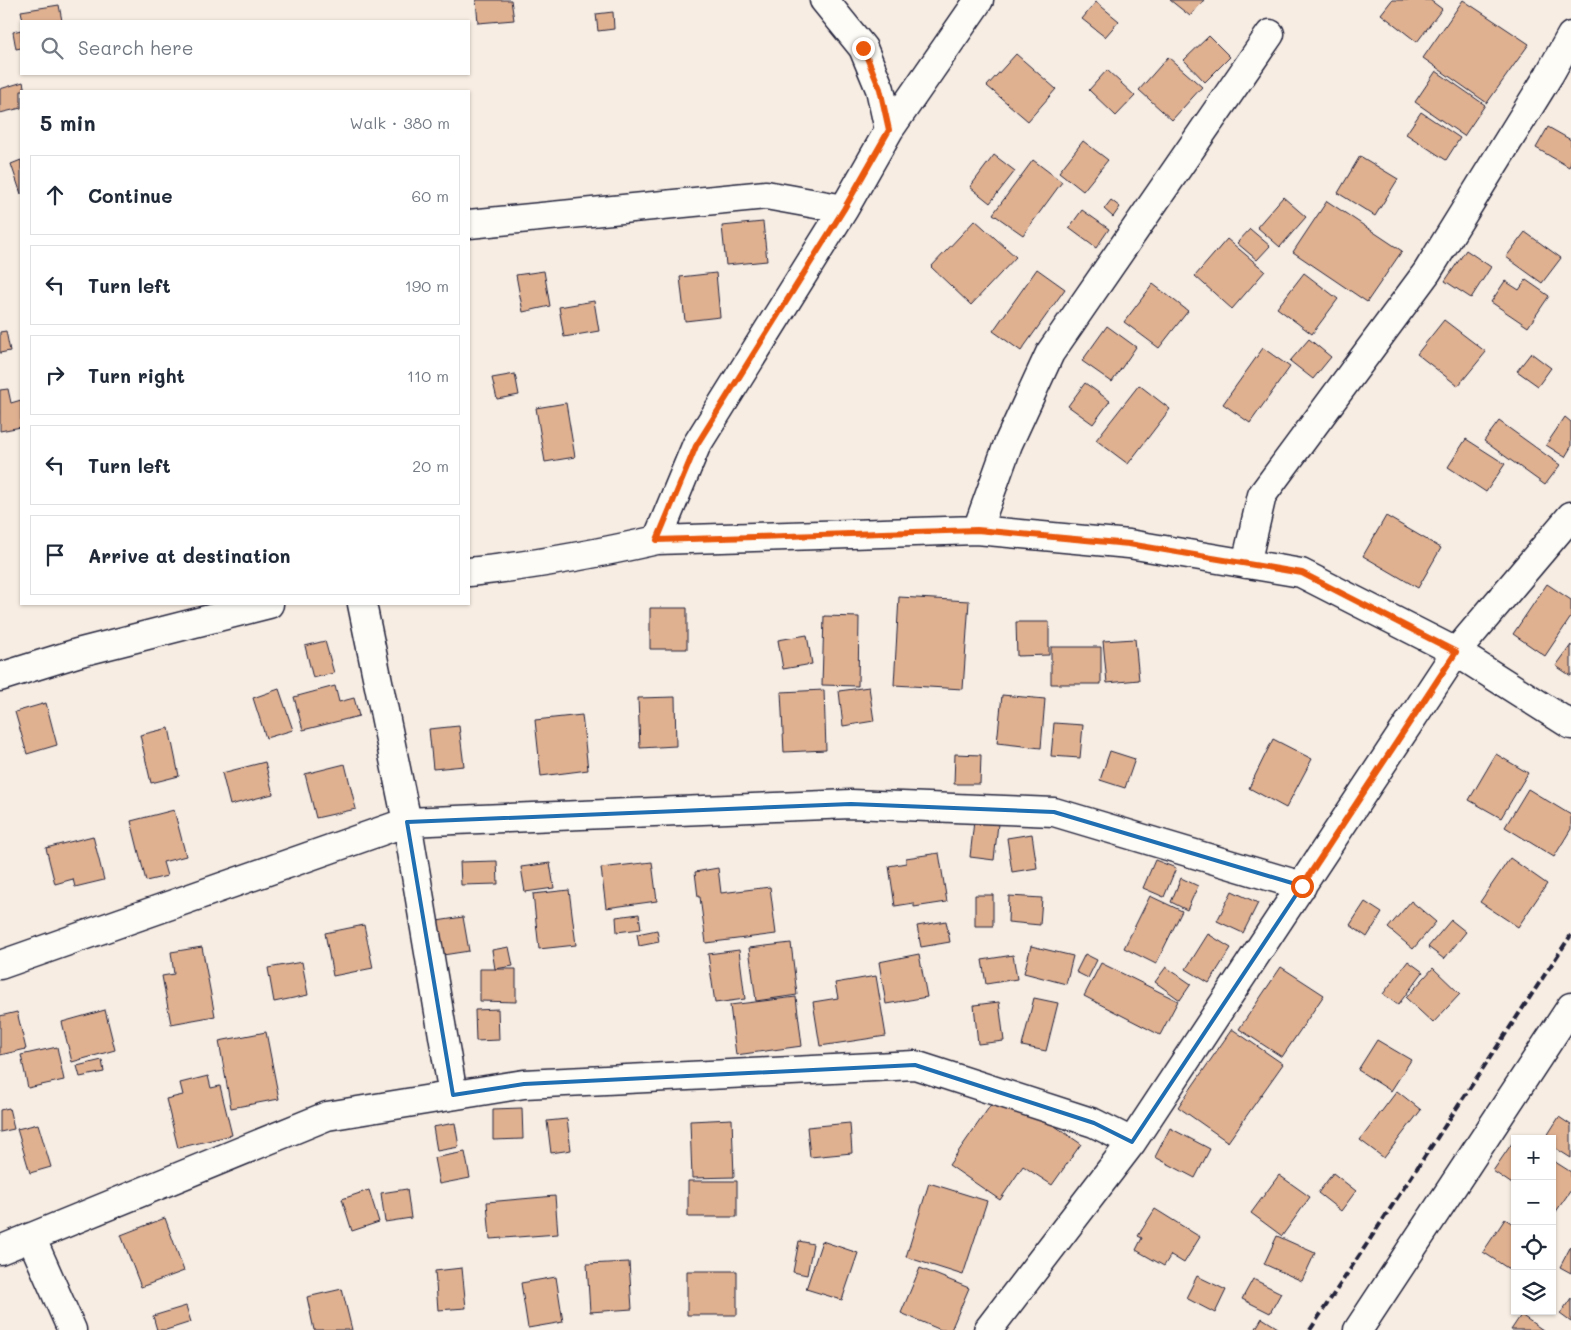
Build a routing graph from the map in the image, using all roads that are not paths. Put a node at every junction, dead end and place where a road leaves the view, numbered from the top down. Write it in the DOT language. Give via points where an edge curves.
graph roads {
  1 [pos="824,0"];
  2 [pos="979,0"];
  3 [pos="1270,34"];
  4 [pos="1571,36"];
  5 [pos="889,130"];
  6 [pos="844,209"];
  7 [pos="470,224"];
  8 [pos="1571,516"];
  9 [pos="977,530"];
  10 [pos="657,540"];
  11 [pos="1246,564"];
  12 [pos="470,572"];
  13 [pos="265,605"];
  14 [pos="362,605"];
  15 [pos="1456,652"];
  16 [pos="0,677"];
  17 [pos="1571,725"];
  18 [pos="407,822"];
  19 [pos="1302,886"];
  20 [pos="0,965"];
  21 [pos="1571,1007"];
  22 [pos="453,1095"];
  23 [pos="1132,1142"];
  24 [pos="31,1237"];
  25 [pos="0,1250"];
  26 [pos="72,1330"];
  27 [pos="988,1330"];
  28 [pos="1358,1330"];
  1 -- 5 [label="street" via="863,48 880,89"];
  2 -- 5 [label="street"];
  3 -- 9 [label="street" via="1050,353 1008,444"];
  4 -- 11 [label="street" via="1427,272 1262,495"];
  5 -- 6 [label="street"];
  6 -- 7 [label="street" via="766,195"];
  6 -- 10 [label="street" via="696,446"];
  8 -- 15 [label="street"];
  9 -- 10 [label="street"];
  9 -- 11 [label="street" via="1129,544"];
  10 -- 12 [label="street" via="513,568"];
  11 -- 15 [label="street" via="1302,573"];
  13 -- 16 [label="street" via="77,653"];
  14 -- 18 [label="street"];
  15 -- 17 [label="street"];
  15 -- 19 [label="street"];
  18 -- 19 [label="street" via="851,804 1054,812"];
  18 -- 20 [label="street"];
  18 -- 22 [label="street"];
  19 -- 23 [label="street"];
  21 -- 28 [label="street"];
  22 -- 23 [label="street" via="524,1084 915,1065 1094,1123"];
  22 -- 24 [label="street" via="327,1116"];
  23 -- 27 [label="street"];
  24 -- 25 [label="street"];
  24 -- 26 [label="street"];
}
